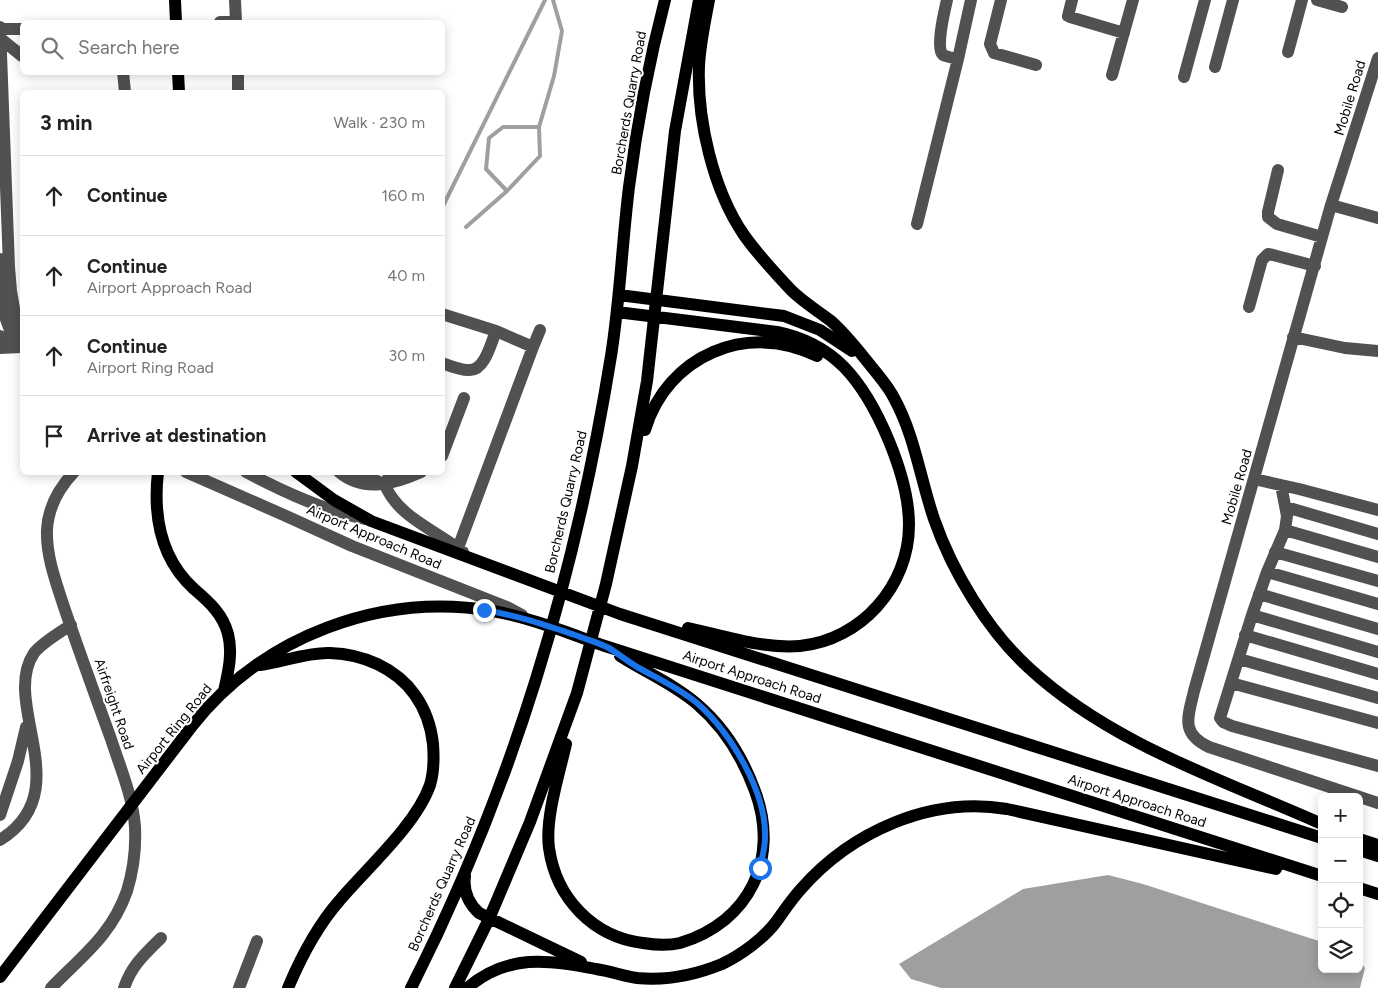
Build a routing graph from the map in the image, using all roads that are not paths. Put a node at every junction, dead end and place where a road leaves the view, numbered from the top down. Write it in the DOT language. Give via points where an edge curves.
graph roads {
  1 [pos="235,0"];
  2 [pos="665,0"];
  3 [pos="699,0"];
  4 [pos="709,0"];
  5 [pos="947,0"];
  6 [pos="971,0"];
  7 [pos="1001,0"];
  8 [pos="1072,0"];
  9 [pos="1134,0"];
  10 [pos="1205,0"];
  11 [pos="1233,0"];
  12 [pos="1302,0"];
  13 [pos="1317,0"];
  14 [pos="175,1"];
  15 [pos="1342,7"];
  16 [pos="176,20"];
  17 [pos="236,20"];
  18 [pos="20,29"];
  19 [pos="0,31"];
  20 [pos="1124,33"];
  21 [pos="1288,52"];
  22 [pos="20,54"];
  23 [pos="1378,58"];
  24 [pos="958,59"];
  25 [pos="1036,65"];
  26 [pos="1215,67"];
  27 [pos="123,75"];
  28 [pos="178,75"];
  29 [pos="238,75"];
  30 [pos="1112,75"];
  31 [pos="1184,78"];
  32 [pos="125,90"];
  33 [pos="179,90"];
  34 [pos="238,90"];
  35 [pos="1373,93"];
  36 [pos="1278,170"];
  37 [pos="1331,205"];
  38 [pos="1378,218"];
  39 [pos="917,224"];
  40 [pos="1322,237"];
  41 [pos="0,259"];
  42 [pos="1315,266"];
  43 [pos="16,285"];
  44 [pos="619,295"];
  45 [pos="657,299"];
  46 [pos="1249,307"];
  47 [pos="617,312"];
  48 [pos="445,315"];
  49 [pos="655,317"];
  50 [pos="3,325"];
  51 [pos="540,330"];
  52 [pos="496,332"];
  53 [pos="1293,337"];
  54 [pos="10,343"];
  55 [pos="533,347"];
  56 [pos="1378,352"];
  57 [pos="445,364"];
  58 [pos="874,370"];
  59 [pos="464,398"];
  60 [pos="874,410"];
  61 [pos="445,448"];
  62 [pos="71,475"];
  63 [pos="158,475"];
  64 [pos="193,475"];
  65 [pos="252,475"];
  66 [pos="300,475"];
  67 [pos="343,475"];
  68 [pos="388,476"];
  69 [pos="1254,479"];
  70 [pos="628,483"];
  71 [pos="1281,486"];
  72 [pos="1286,507"];
  73 [pos="1378,510"];
  74 [pos="370,521"];
  75 [pos="1285,530"];
  76 [pos="1378,534"];
  77 [pos="458,548"];
  78 [pos="1275,552"];
  79 [pos="468,557"];
  80 [pos="1378,557"];
  81 [pos="1267,572"];
  82 [pos="1378,582"];
  83 [pos="1259,594"];
  84 [pos="1378,604"];
  85 [pos="620,614"];
  86 [pos="1252,615"];
  87 [pos="534,621"];
  88 [pos="70,625"];
  89 [pos="1378,629"];
  90 [pos="1245,635"];
  91 [pos="605,646"];
  92 [pos="1378,652"];
  93 [pos="1239,658"];
  94 [pos="257,666"];
  95 [pos="1378,674"];
  96 [pos="1231,683"];
  97 [pos="224,691"];
  98 [pos="577,693"];
  99 [pos="1378,698"];
  100 [pos="27,720"];
  101 [pos="1378,723"];
  102 [pos="1378,766"];
  103 [pos="1378,803"];
  104 [pos="0,816"];
  105 [pos="1318,822"];
  106 [pos="1318,837"];
  107 [pos="0,840"];
  108 [pos="1363,840"];
  109 [pos="1378,845"];
  110 [pos="1363,851"];
  111 [pos="1378,856"];
  112 [pos="467,868"];
  113 [pos="1318,875"];
  114 [pos="1318,879"];
  115 [pos="489,919"];
  116 [pos="161,938"];
  117 [pos="257,941"];
  118 [pos="597,969"];
  119 [pos="0,977"];
  120 [pos="50,988"];
  121 [pos="124,988"];
  122 [pos="239,988"];
  123 [pos="288,988"];
  124 [pos="411,988"];
  125 [pos="455,988"];
  126 [pos="467,988"];
  1 -- 17 [label="street"];
  2 -- 44 [label="main road, Borcherds Quarry Road" via="636,138"];
  3 -- 45 [label="main road" via="675,132"];
  4 -- 58 [label="main road" via="701,46 700,99 710,158 722,192 742,233 764,261 795,293 843,333"];
  5 -- 24 [label="street" via="940,50 943,55"];
  6 -- 24 [label="street"];
  7 -- 25 [label="street" via="991,49 994,53"];
  8 -- 20 [label="street" via="1070,18"];
  9 -- 20 [label="street"];
  10 -- 31 [label="street"];
  11 -- 26 [label="street"];
  12 -- 21 [label="street"];
  13 -- 15 [label="street"];
  14 -- 16 [label="main road"];
  18 -- 19 [label="street"];
  19 -- 22 [label="street"];
  19 -- 43 [label="street" via="7,225"];
  20 -- 30 [label="street"];
  23 -- 35 [label="street, Mobile Road"];
  24 -- 39 [label="street"];
  27 -- 32 [label="street"];
  28 -- 33 [label="main road"];
  29 -- 34 [label="street"];
  35 -- 37 [label="street, Mobile Road"];
  36 -- 40 [label="street" via="1268,217 1277,224"];
  37 -- 38 [label="street"];
  37 -- 40 [label="street, Mobile Road"];
  40 -- 42 [label="street, Mobile Road"];
  41 -- 50 [label="street"];
  42 -- 46 [label="street" via="1268,254 1260,266"];
  42 -- 53 [label="street, Mobile Road"];
  43 -- 54 [label="street"];
  44 -- 45 [label="main road"];
  44 -- 47 [label="main road, Borcherds Quarry Road"];
  45 -- 49 [label="main road"];
  45 -- 58 [label="main road" via="796,320 837,340"];
  47 -- 49 [label="main road"];
  47 -- 112 [label="main road, Borcherds Quarry Road" via="588,484 567,571 510,758"];
  48 -- 52 [label="street"];
  49 -- 60 [label="main road" via="777,332 799,338 844,368"];
  49 -- 70 [label="main road"];
  50 -- 54 [label="street" via="11,333"];
  51 -- 55 [label="street"];
  52 -- 55 [label="street"];
  52 -- 57 [label="street" via="484,360 476,368 468,371"];
  53 -- 56 [label="street"];
  53 -- 69 [label="street, Mobile Road"];
  55 -- 77 [label="street"];
  58 -- 105 [label="main road" via="900,410 919,459 934,518 963,582 980,610 1020,660 1071,703 1118,732 1211,777"];
  59 -- 61 [label="street"];
  60 -- 70 [label="main road" via="844,374 803,350 773,342 728,346 688,367 663,393 649,416"];
  60 -- 85 [label="main road" via="899,470 908,505 909,525 899,572 884,598 864,619 830,638 811,644 782,646"];
  62 -- 88 [label="street, Airfreight Road" via="56,496 47,527 48,554"];
  63 -- 97 [label="main road" via="156,514 164,544 184,578 216,609 228,635 230,657"];
  64 -- 87 [label="street, Airport Approach Road" via="352,546 507,607"];
  65 -- 74 [label="street, Airport Approach Road" via="300,499"];
  66 -- 74 [label="main road"];
  67 -- 68 [label="street" via="366,485"];
  68 -- 77 [label="street" via="389,495 405,513"];
  69 -- 71 [label="street"];
  69 -- 103 [label="street, Mobile Road" via="1194,691 1188,719 1192,736 1216,750"];
  70 -- 98 [label="main road"];
  71 -- 72 [label="street"];
  71 -- 73 [label="street"];
  72 -- 75 [label="street"];
  72 -- 76 [label="street"];
  74 -- 79 [label="main road, Airport Approach Road"];
  75 -- 78 [label="street"];
  75 -- 80 [label="street"];
  77 -- 79 [label="street"];
  78 -- 81 [label="street"];
  78 -- 82 [label="street"];
  79 -- 85 [label="main road, Airport Approach Road"];
  81 -- 83 [label="street"];
  81 -- 84 [label="street"];
  83 -- 86 [label="street"];
  83 -- 89 [label="street"];
  85 -- 106 [label="main road, Airport Approach Road"];
  86 -- 90 [label="street"];
  86 -- 92 [label="street"];
  87 -- 91 [label="main road, Airport Approach Road"];
  87 -- 94 [label="main road, Airport Ring Road" via="459,607 383,612 311,634"];
  88 -- 100 [label="street" via="34,653 27,666 22,690"];
  88 -- 120 [label="street, Airfreight Road" via="129,795 135,826 134,846 127,890 118,912 100,940"];
  90 -- 93 [label="street"];
  90 -- 95 [label="street"];
  91 -- 98 [label="main road" via="698,704 723,731 752,781 764,830 760,868 738,908 710,930 674,944 626,940 613,936 584,916 560,886 549,850 549,823"];
  91 -- 113 [label="main road, Airport Approach Road"];
  93 -- 96 [label="street"];
  93 -- 99 [label="street"];
  94 -- 97 [label="main road, Airport Ring Road"];
  94 -- 123 [label="main road" via="329,653 363,658 392,672 406,684 422,705 432,736 432,775 421,804 405,827 328,914 304,953"];
  96 -- 101 [label="street"];
  96 -- 102 [label="street" via="1220,715 1223,722"];
  97 -- 119 [label="main road, Airport Ring Road" via="198,719"];
  98 -- 115 [label="main road" via="530,822"];
  100 -- 104 [label="street"];
  100 -- 107 [label="street" via="34,795 24,818"];
  108 -- 109 [label="main road"];
  110 -- 111 [label="main road"];
  112 -- 115 [label="main road" via="464,882 468,899"];
  112 -- 124 [label="main road, Borcherds Quarry Road"];
  114 -- 118 [label="main road" via="1007,809 957,807 904,818 843,851 810,879 775,924 743,952 723,963 669,978 625,976"];
  115 -- 118 [label="main road"];
  115 -- 125 [label="main road"];
  116 -- 121 [label="street" via="137,962"];
  117 -- 122 [label="street"];
  118 -- 126 [label="main road" via="550,961 522,962 492,972"];
}
